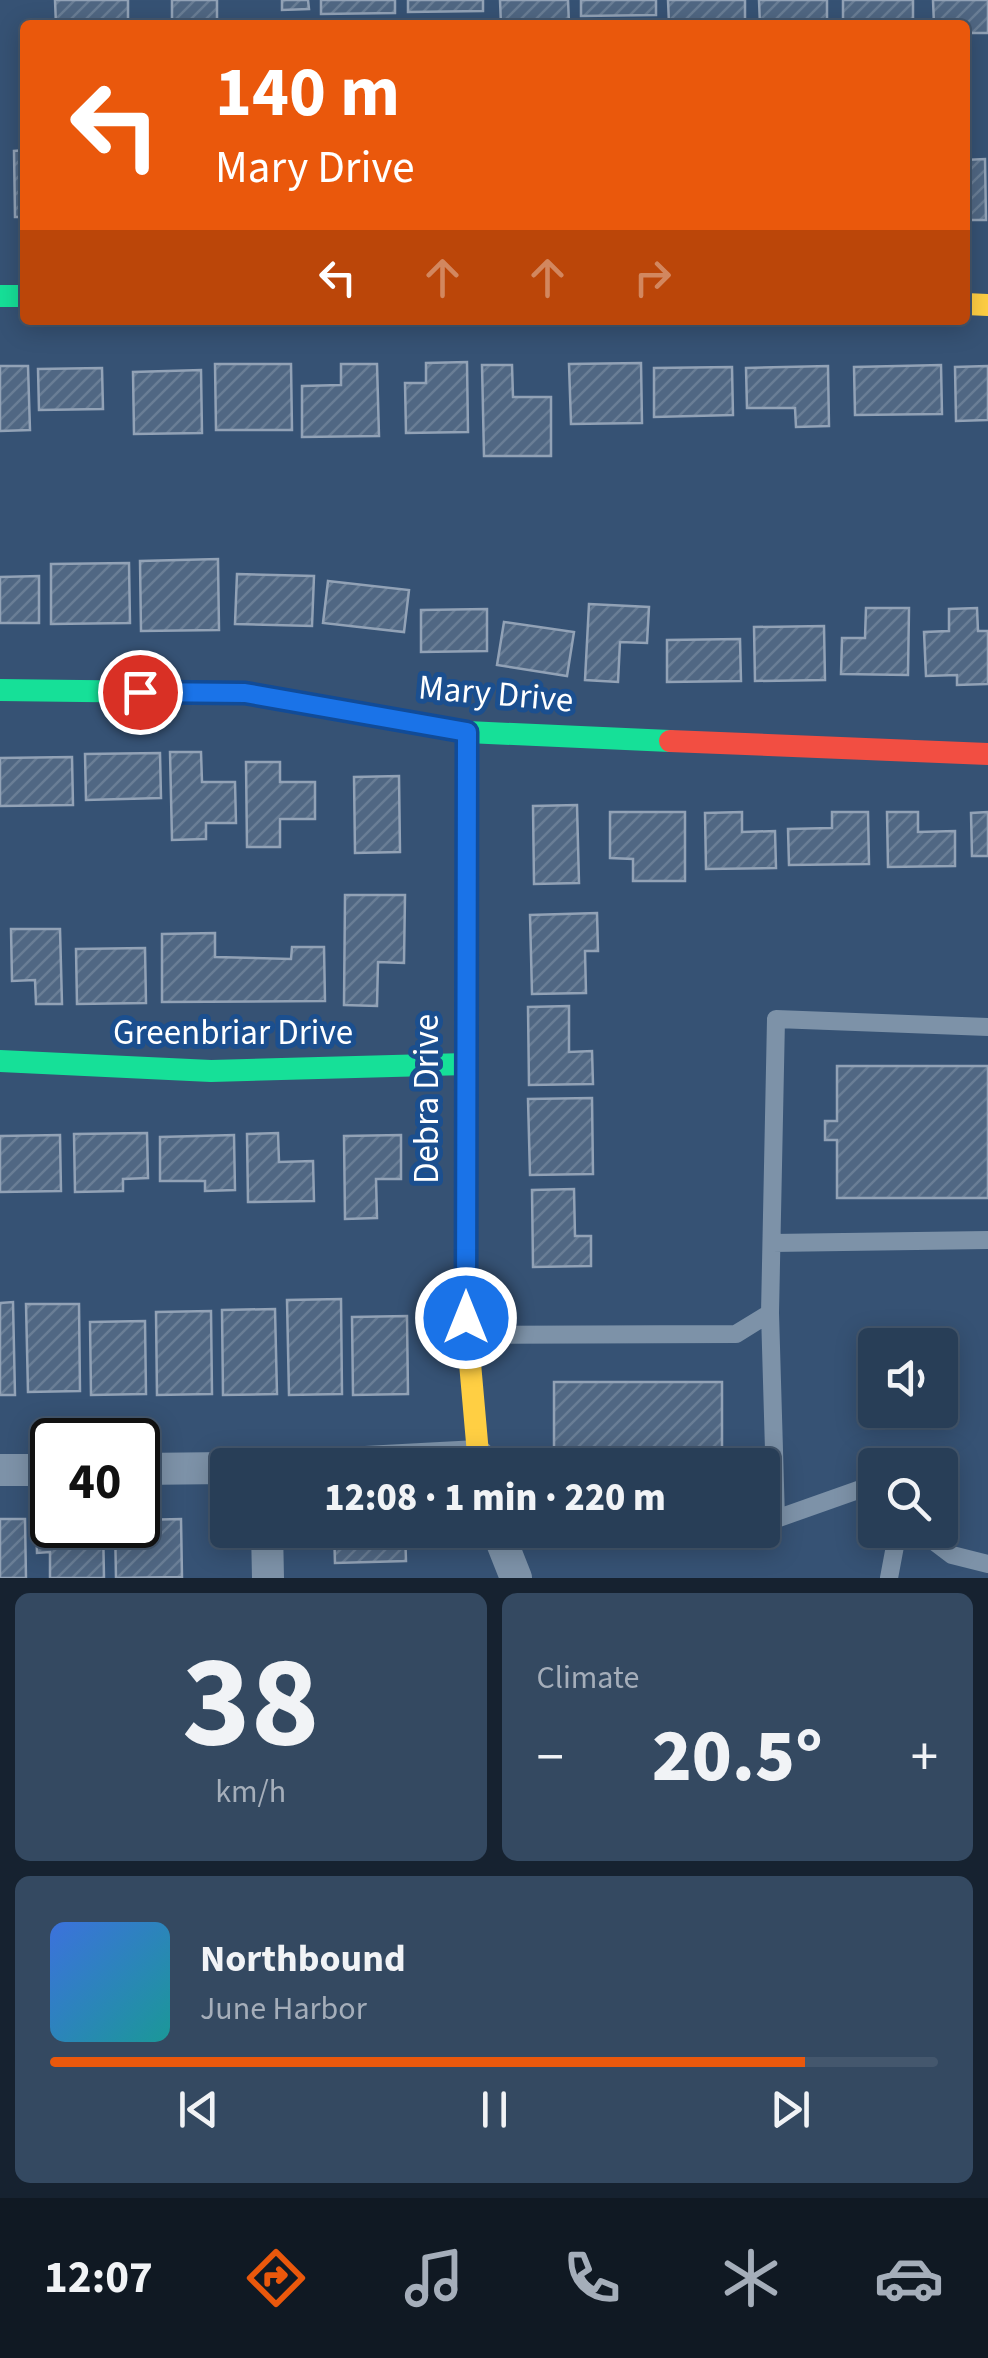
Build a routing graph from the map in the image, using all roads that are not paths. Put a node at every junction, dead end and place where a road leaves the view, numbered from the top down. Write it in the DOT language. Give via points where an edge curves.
graph roads {
  1 [pos="0,690"];
  2 [pos="467,732"];
  3 [pos="988,754"];
  4 [pos="988,1027"];
  5 [pos="0,1061"];
  6 [pos="466,1064"];
  7 [pos="988,1240"];
  8 [pos="772,1244"];
  9 [pos="770,1313"];
  10 [pos="467,1335"];
  11 [pos="478,1448"];
  12 [pos="769,1448"];
  13 [pos="210,1468"];
  14 [pos="160,1469"];
  15 [pos="0,1470"];
  16 [pos="30,1470"];
  17 [pos="858,1490"];
  18 [pos="780,1515"];
  19 [pos="267,1548"];
  20 [pos="504,1548"];
  21 [pos="895,1548"];
  22 [pos="942,1548"];
  23 [pos="988,1564"];
  24 [pos="268,1578"];
  25 [pos="516,1578"];
  26 [pos="889,1578"];
  1 -- 2 [label="street, Mary Drive" via="245,693"];
  2 -- 3 [label="street, Mary Drive"];
  2 -- 6 [label="street, Debra Drive"];
  4 -- 8 [label="lane" via="776,1019"];
  5 -- 6 [label="street, Greenbriar Drive" via="211,1070"];
  6 -- 10 [label="street, Debra Drive"];
  7 -- 8 [label="lane"];
  8 -- 9 [label="lane"];
  9 -- 10 [label="lane" via="736,1334"];
  9 -- 12 [label="lane"];
  10 -- 11 [label="street, Debra Drive"];
  13 -- 14 [label="street"];
  15 -- 16 [label="street"];
  17 -- 18 [label="lane"];
  19 -- 24 [label="street"];
  20 -- 25 [label="street"];
  21 -- 26 [label="lane"];
  22 -- 23 [label="lane"];
}
